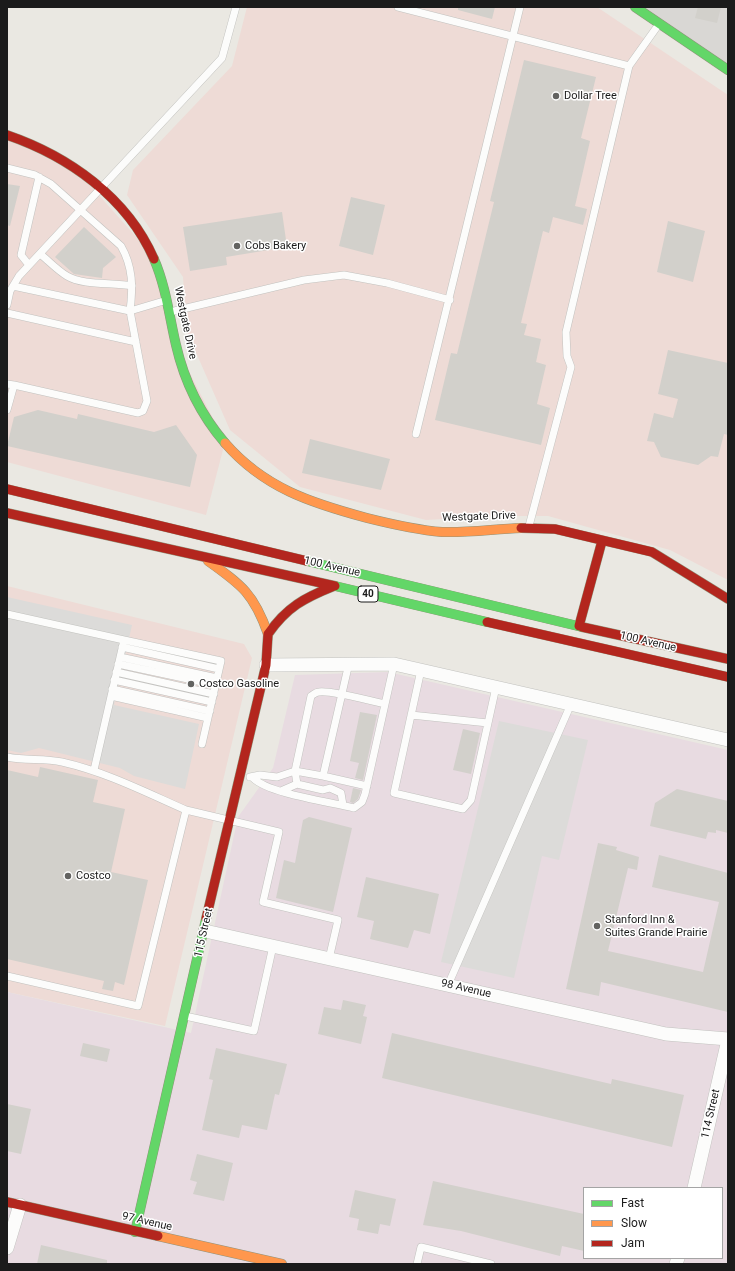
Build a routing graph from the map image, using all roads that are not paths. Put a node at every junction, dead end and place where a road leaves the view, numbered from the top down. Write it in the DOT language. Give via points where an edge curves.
graph roads {
  1 [pos="236,7"];
  2 [pos="398,7"];
  3 [pos="520,7"];
  4 [pos="635,7"];
  5 [pos="659,24"];
  6 [pos="513,37"];
  7 [pos="629,66"];
  8 [pos="728,70"];
  9 [pos="7,135"];
  10 [pos="7,168"];
  11 [pos="39,177"];
  12 [pos="102,188"];
  13 [pos="82,210"];
  14 [pos="40,254"];
  15 [pos="29,265"];
  16 [pos="13,286"];
  17 [pos="132,286"];
  18 [pos="168,300"];
  19 [pos="450,300"];
  20 [pos="7,305"];
  21 [pos="130,311"];
  22 [pos="170,312"];
  23 [pos="7,314"];
  24 [pos="136,342"];
  25 [pos="10,385"];
  26 [pos="7,410"];
  27 [pos="416,434"];
  28 [pos="7,485"];
  29 [pos="7,489"];
  30 [pos="30,494"];
  31 [pos="7,513"];
  32 [pos="529,527"];
  33 [pos="602,541"];
  34 [pos="198,555"];
  35 [pos="334,586"];
  36 [pos="728,599"];
  37 [pos="7,614"];
  38 [pos="579,626"];
  39 [pos="268,634"];
  40 [pos="123,644"];
  41 [pos="728,659"];
  42 [pos="119,661"];
  43 [pos="349,663"];
  44 [pos="394,664"];
  45 [pos="266,665"];
  46 [pos="421,670"];
  47 [pos="116,672"];
  48 [pos="728,677"];
  49 [pos="114,680"];
  50 [pos="216,682"];
  51 [pos="496,687"];
  52 [pos="112,692"];
  53 [pos="214,694"];
  54 [pos="342,695"];
  55 [pos="212,702"];
  56 [pos="385,704"];
  57 [pos="571,704"];
  58 [pos="209,714"];
  59 [pos="411,715"];
  60 [pos="488,723"];
  61 [pos="728,740"];
  62 [pos="202,744"];
  63 [pos="7,757"];
  64 [pos="94,770"];
  65 [pos="295,771"];
  66 [pos="240,775"];
  67 [pos="323,776"];
  68 [pos="253,778"];
  69 [pos="297,784"];
  70 [pos="367,786"];
  71 [pos="281,791"];
  72 [pos="343,805"];
  73 [pos="186,810"];
  74 [pos="228,820"];
  75 [pos="205,931"];
  76 [pos="273,946"];
  77 [pos="329,958"];
  78 [pos="7,976"];
  79 [pos="448,985"];
  80 [pos="185,1016"];
  81 [pos="728,1039"];
  82 [pos="694,1187"];
  83 [pos="13,1204"];
  84 [pos="135,1232"];
  85 [pos="7,1248"];
  86 [pos="282,1264"];
  87 [pos="417,1264"];
  88 [pos="491,1264"];
  1 -- 12 [label="lane" via="222,58"];
  2 -- 6 [label="lane"];
  3 -- 6 [label="lane"];
  4 -- 5 [label="street"];
  5 -- 7 [label="lane"];
  5 -- 8 [label="street"];
  6 -- 7 [label="lane"];
  6 -- 19 [label="lane"];
  7 -- 32 [label="lane" via="566,332 567,356 571,367"];
  9 -- 12 [label="street, Westgate Drive" via="23,139 72,165"];
  10 -- 11 [label="lane"];
  11 -- 13 [label="lane"];
  11 -- 15 [label="lane" via="21,255"];
  12 -- 13 [label="lane"];
  12 -- 18 [label="street, Westgate Drive" via="130,220 154,257"];
  13 -- 14 [label="lane"];
  13 -- 17 [label="lane" via="121,246 129,259"];
  14 -- 15 [label="lane"];
  14 -- 17 [label="lane" via="67,276 108,285 120,283"];
  15 -- 16 [label="lane"];
  16 -- 20 [label="lane"];
  16 -- 21 [label="lane"];
  17 -- 21 [label="lane"];
  18 -- 21 [label="lane"];
  18 -- 22 [label="street, Westgate Drive"];
  19 -- 22 [label="lane" via="387,283 344,275 304,280"];
  19 -- 27 [label="lane"];
  21 -- 24 [label="lane"];
  22 -- 32 [label="street, Westgate Drive" via="182,369 202,411 214,430 244,463 279,489 318,506 414,529 450,532"];
  23 -- 24 [label="lane"];
  24 -- 25 [label="lane" via="147,401 146,407 138,412"];
  25 -- 26 [label="lane"];
  28 -- 30 [label="street"];
  29 -- 30 [label="street, 100 Avenue / 40"];
  30 -- 38 [label="street, 100 Avenue / 40"];
  31 -- 34 [label="street, 100 Avenue / 40"];
  32 -- 33 [label="street, Westgate Drive" via="556,530"];
  33 -- 36 [label="street, Westgate Drive" via="658,554"];
  33 -- 38 [label="street"];
  34 -- 35 [label="street, 100 Avenue / 40"];
  34 -- 39 [label="street" via="235,580 248,593 258,606"];
  35 -- 39 [label="street" via="294,604 277,619"];
  35 -- 48 [label="street, 100 Avenue / 40"];
  37 -- 40 [label="lane"];
  38 -- 41 [label="street, 100 Avenue / 40"];
  39 -- 45 [label="street, 115 Street"];
  40 -- 42 [label="lane"];
  40 -- 50 [label="lane" via="221,661"];
  42 -- 47 [label="lane"];
  42 -- 50 [label="lane"];
  43 -- 44 [label="street"];
  43 -- 45 [label="street"];
  43 -- 54 [label="lane"];
  44 -- 46 [label="street"];
  44 -- 56 [label="lane"];
  45 -- 66 [label="street, 115 Street"];
  46 -- 51 [label="street"];
  46 -- 59 [label="lane"];
  47 -- 49 [label="lane"];
  47 -- 53 [label="lane"];
  49 -- 52 [label="lane"];
  49 -- 55 [label="lane"];
  50 -- 53 [label="lane"];
  51 -- 57 [label="street"];
  51 -- 60 [label="lane"];
  52 -- 58 [label="lane"];
  52 -- 64 [label="lane"];
  53 -- 55 [label="lane"];
  54 -- 56 [label="lane"];
  54 -- 65 [label="lane" via="318,692 311,696"];
  54 -- 67 [label="lane"];
  55 -- 58 [label="lane"];
  56 -- 70 [label="lane"];
  57 -- 61 [label="street"];
  57 -- 79 [label="lane"];
  58 -- 62 [label="lane"];
  59 -- 60 [label="lane"];
  59 -- 60 [label="lane" via="394,793 463,809 471,800"];
  63 -- 64 [label="lane" via="28,761 42,759"];
  64 -- 73 [label="lane"];
  65 -- 67 [label="lane"];
  65 -- 68 [label="lane" via="276,777"];
  65 -- 69 [label="lane"];
  66 -- 68 [label="lane"];
  66 -- 74 [label="street, 115 Street"];
  67 -- 70 [label="lane"];
  68 -- 71 [label="lane" via="258,783"];
  69 -- 71 [label="lane"];
  69 -- 72 [label="lane" via="336,790 343,797"];
  70 -- 72 [label="lane" via="359,806 354,808"];
  71 -- 72 [label="lane"];
  73 -- 74 [label="lane"];
  73 -- 78 [label="lane" via="138,1006"];
  74 -- 75 [label="street, 115 Street"];
  74 -- 77 [label="lane" via="279,832 263,902 338,920"];
  75 -- 76 [label="street, 98 Avenue"];
  75 -- 80 [label="street, 115 Street"];
  76 -- 77 [label="street, 98 Avenue"];
  76 -- 80 [label="lane" via="254,1031"];
  77 -- 79 [label="street, 98 Avenue"];
  79 -- 81 [label="street, 98 Avenue" via="666,1034"];
  80 -- 84 [label="street, 115 Street"];
  81 -- 82 [label="street, 114 Street"];
  83 -- 84 [label="street, 97 Avenue"];
  83 -- 85 [label="street"];
  84 -- 86 [label="street, 97 Avenue"];
  87 -- 88 [label="lane" via="421,1247"];
}
